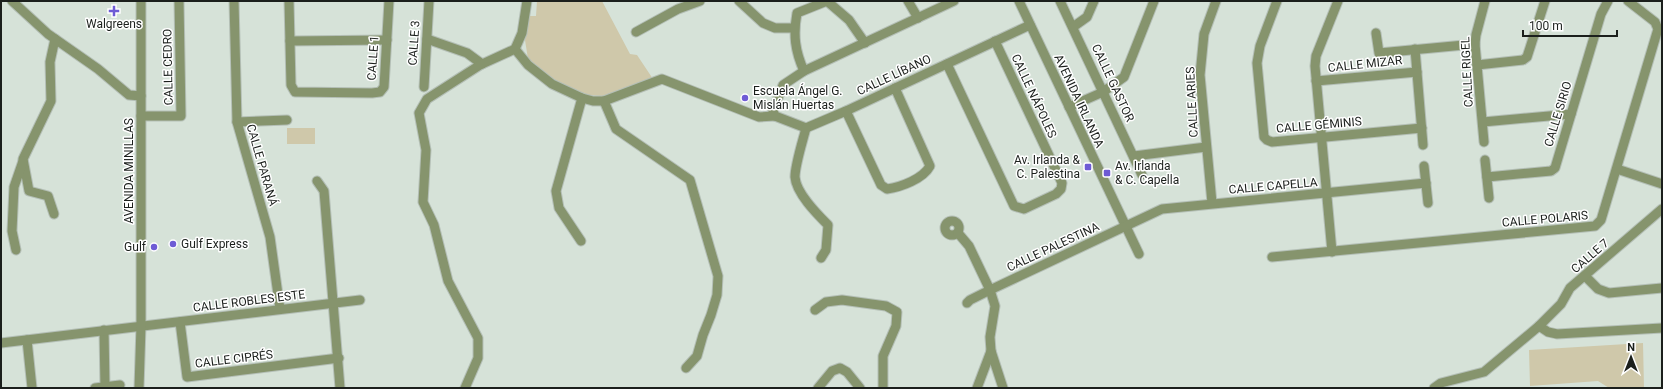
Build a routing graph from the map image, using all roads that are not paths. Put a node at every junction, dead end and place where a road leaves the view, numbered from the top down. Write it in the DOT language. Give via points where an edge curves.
graph roads {
  1 [pos="12,1"];
  2 [pos="141,1"];
  3 [pos="179,1"];
  4 [pos="234,1"];
  5 [pos="289,1"];
  6 [pos="389,1"];
  7 [pos="429,1"];
  8 [pos="527,1"];
  9 [pos="700,1"];
  10 [pos="739,1"];
  11 [pos="827,1"];
  12 [pos="908,1"];
  13 [pos="954,1"];
  14 [pos="1019,1"];
  15 [pos="1060,1"];
  16 [pos="1094,1"];
  17 [pos="1154,1"];
  18 [pos="1216,1"];
  19 [pos="1277,1"];
  20 [pos="1338,1"];
  21 [pos="1485,1"];
  22 [pos="1545,1"];
  23 [pos="1608,1"];
  24 [pos="1628,1"];
  25 [pos="918,18"];
  26 [pos="1030,25"];
  27 [pos="1073,27"];
  28 [pos="794,28"];
  29 [pos="636,32"];
  30 [pos="1376,33"];
  31 [pos="55,39"];
  32 [pos="427,39"];
  33 [pos="387,40"];
  34 [pos="290,41"];
  35 [pos="995,41"];
  36 [pos="865,43"];
  37 [pos="1475,44"];
  38 [pos="515,49"];
  39 [pos="1415,49"];
  40 [pos="482,64"];
  41 [pos="947,64"];
  42 [pos="1477,65"];
  43 [pos="804,71"];
  44 [pos="1417,72"];
  45 [pos="1316,81"];
  46 [pos="424,87"];
  47 [pos="895,88"];
  48 [pos="1103,92"];
  49 [pos="141,96"];
  50 [pos="582,98"];
  51 [pos="604,101"];
  52 [pos="1069,108"];
  53 [pos="846,111"];
  54 [pos="1571,114"];
  55 [pos="141,116"];
  56 [pos="775,116"];
  57 [pos="287,120"];
  58 [pos="236,122"];
  59 [pos="1483,122"];
  60 [pos="806,128"];
  61 [pos="1422,128"];
  62 [pos="1321,137"];
  63 [pos="1484,142"];
  64 [pos="1423,145"];
  65 [pos="1206,148"];
  66 [pos="1134,156"];
  67 [pos="24,159"];
  68 [pos="1485,160"];
  69 [pos="1424,166"];
  70 [pos="1617,169"];
  71 [pos="1142,175"];
  72 [pos="1487,177"];
  73 [pos="317,181"];
  74 [pos="1426,183"];
  75 [pos="1662,184"];
  76 [pos="1326,193"];
  77 [pos="1489,198"];
  78 [pos="1428,203"];
  79 [pos="1212,204"];
  80 [pos="54,214"];
  81 [pos="1660,214"];
  82 [pos="1126,226"];
  83 [pos="958,233"];
  84 [pos="581,241"];
  85 [pos="16,250"];
  86 [pos="1332,252"];
  87 [pos="1139,254"];
  88 [pos="1272,257"];
  89 [pos="822,258"];
  90 [pos="1585,276"];
  91 [pos="1662,288"];
  92 [pos="990,290"];
  93 [pos="360,300"];
  94 [pos="334,303"];
  95 [pos="967,304"];
  96 [pos="280,309"];
  97 [pos="815,310"];
  98 [pos="180,322"];
  99 [pos="141,326"];
  100 [pos="1539,326"];
  101 [pos="1662,328"];
  102 [pos="104,330"];
  103 [pos="27,340"];
  104 [pos="1,343"];
  105 [pos="991,351"];
  106 [pos="339,358"];
  107 [pos="686,368"];
  108 [pos="120,385"];
  109 [pos="105,387"];
  110 [pos="32,388"];
  111 [pos="95,388"];
  112 [pos="139,388"];
  113 [pos="340,388"];
  114 [pos="465,388"];
  115 [pos="818,388"];
  116 [pos="860,388"];
  117 [pos="883,388"];
  118 [pos="977,388"];
  119 [pos="1003,388"];
  120 [pos="1434,388"];
  1 -- 31 [label="street"];
  2 -- 49 [label="street, AVENIDA MINILLAS"];
  3 -- 55 [label="street, CALLE CEDRO" via="181,116"];
  4 -- 58 [label="street, CALLE PARANÁ"];
  5 -- 34 [label="street"];
  6 -- 33 [label="street, CALLE 1"];
  7 -- 32 [label="street, CALLE 3"];
  8 -- 38 [label="street" via="522,33"];
  9 -- 29 [label="street" via="678,9"];
  10 -- 28 [label="street" via="763,23 775,28"];
  11 -- 28 [label="street" via="797,14"];
  11 -- 36 [label="street" via="849,20"];
  12 -- 25 [label="street"];
  13 -- 25 [label="street"];
  14 -- 26 [label="street, AVENIDA IRLANDA"];
  15 -- 27 [label="street, CALLE GASTOR"];
  16 -- 27 [label="street" via="1087,17"];
  17 -- 48 [label="street" via="1124,77"];
  18 -- 65 [label="street, CALLE ARIES" via="1204,34 1200,75"];
  19 -- 62 [label="street, CALLE GÉMINIS" via="1260,46 1257,63 1264,137 1272,142"];
  20 -- 45 [label="street" via="1316,56"];
  21 -- 37 [label="street, CALLE RIGEL"];
  22 -- 42 [label="street" via="1527,57 1523,60"];
  23 -- 54 [label="street, CALLE SIRIO" via="1601,14"];
  24 -- 70 [label="street, CALLE POLARIS" via="1655,22 1658,28"];
  25 -- 36 [label="street"];
  26 -- 35 [label="street, CALLE LÍBANO"];
  26 -- 52 [label="street, AVENIDA IRLANDA"];
  27 -- 48 [label="street, CALLE GASTOR"];
  28 -- 43 [label="street" via="797,55"];
  30 -- 39 [label="street" via="1378,53"];
  31 -- 49 [label="street" via="98,69 128,95"];
  31 -- 67 [label="street" via="50,62 51,101"];
  32 -- 40 [label="street" via="467,53"];
  32 -- 46 [label="street, CALLE 3"];
  33 -- 34 [label="street"];
  33 -- 34 [label="street, CALLE 1" via="384,87 380,92 332,93 295,92 291,85"];
  35 -- 41 [label="street, CALLE LÍBANO"];
  35 -- 41 [label="street, CALLE NÁPOLES" via="1062,183 1061,189 1050,197 1024,209 1014,206"];
  36 -- 43 [label="street"];
  37 -- 39 [label="street"];
  37 -- 42 [label="street, CALLE RIGEL"];
  38 -- 40 [label="street"];
  38 -- 50 [label="street" via="528,65 552,84"];
  39 -- 44 [label="street"];
  40 -- 114 [label="street" via="427,99 419,113 426,150 424,202 434,226 448,281 478,338 478,358"];
  41 -- 47 [label="street, CALLE LÍBANO"];
  42 -- 59 [label="street, CALLE RIGEL"];
  43 -- 56 [label="street" via="783,85 773,111"];
  44 -- 45 [label="street, CALLE MIZAR"];
  44 -- 61 [label="street"];
  45 -- 62 [label="street"];
  47 -- 53 [label="street, CALLE LÍBANO"];
  47 -- 53 [label="street" via="930,166 926,173 896,188 887,189 881,185"];
  48 -- 52 [label="street"];
  48 -- 66 [label="street, CALLE GASTOR"];
  49 -- 55 [label="street, AVENIDA MINILLAS"];
  50 -- 51 [label="street"];
  50 -- 84 [label="street" via="556,191 559,208"];
  51 -- 56 [label="street" via="662,79 759,117"];
  51 -- 107 [label="street" via="616,129 690,180 718,282 717,296 697,356"];
  52 -- 82 [label="street, AVENIDA IRLANDA"];
  53 -- 60 [label="street, CALLE LÍBANO"];
  54 -- 59 [label="street"];
  54 -- 72 [label="street, CALLE SIRIO" via="1554,170"];
  55 -- 99 [label="street, AVENIDA MINILLAS"];
  56 -- 60 [label="street"];
  57 -- 58 [label="street"];
  58 -- 96 [label="street, CALLE PARANÁ" via="270,237"];
  59 -- 63 [label="street, CALLE RIGEL"];
  60 -- 89 [label="street" via="795,178 810,207 828,224 826,250"];
  61 -- 62 [label="street, CALLE GÉMINIS"];
  61 -- 64 [label="street"];
  62 -- 76 [label="street"];
  65 -- 66 [label="street"];
  65 -- 79 [label="street, CALLE ARIES"];
  66 -- 71 [label="street, CALLE GASTOR"];
  67 -- 80 [label="street" via="29,191 48,196"];
  67 -- 85 [label="street" via="14,187 12,231"];
  68 -- 72 [label="street"];
  69 -- 74 [label="street"];
  70 -- 75 [label="street"];
  70 -- 86 [label="street, CALLE POLARIS" via="1601,220 1595,226"];
  72 -- 77 [label="street"];
  73 -- 94 [label="street" via="324,191"];
  74 -- 76 [label="street, CALLE CAPELLA"];
  74 -- 78 [label="street"];
  76 -- 79 [label="street, CALLE CAPELLA"];
  76 -- 86 [label="street"];
  79 -- 82 [label="street, CALLE CAPELLA" via="1162,209"];
  81 -- 90 [label="street, CALLE 7"];
  82 -- 87 [label="street, AVENIDA IRLANDA"];
  82 -- 92 [label="street, CALLE PALESTINA"];
  83 -- 92 [label="street" via="969,246"];
  86 -- 88 [label="street, CALLE POLARIS"];
  90 -- 91 [label="street" via="1598,289 1609,293"];
  90 -- 100 [label="street, CALLE 7" via="1570,288 1561,304"];
  92 -- 95 [label="street, CALLE PALESTINA"];
  92 -- 105 [label="street" via="995,306 990,337"];
  93 -- 94 [label="street, CALLE ROBLES ESTE"];
  94 -- 96 [label="street, CALLE ROBLES ESTE"];
  94 -- 106 [label="street"];
  96 -- 98 [label="street, CALLE ROBLES ESTE"];
  97 -- 117 [label="street" via="826,302 842,300 886,306 897,312 896,326 883,356"];
  98 -- 99 [label="street, CALLE ROBLES ESTE"];
  98 -- 106 [label="street, CALLE CIPRÉS" via="187,377"];
  99 -- 102 [label="street, CALLE ROBLES ESTE"];
  99 -- 112 [label="street, AVENIDA MINILLAS"];
  100 -- 101 [label="street" via="1548,332 1558,334"];
  100 -- 120 [label="street, CALLE 7" via="1484,372 1441,383"];
  102 -- 103 [label="street, CALLE ROBLES ESTE"];
  102 -- 109 [label="street"];
  103 -- 104 [label="street, CALLE ROBLES ESTE"];
  103 -- 110 [label="street"];
  105 -- 118 [label="street"];
  105 -- 119 [label="street"];
  106 -- 113 [label="street"];
  108 -- 109 [label="street"];
  109 -- 111 [label="street"];
  115 -- 116 [label="street" via="832,371 840,368 847,372"];
}
